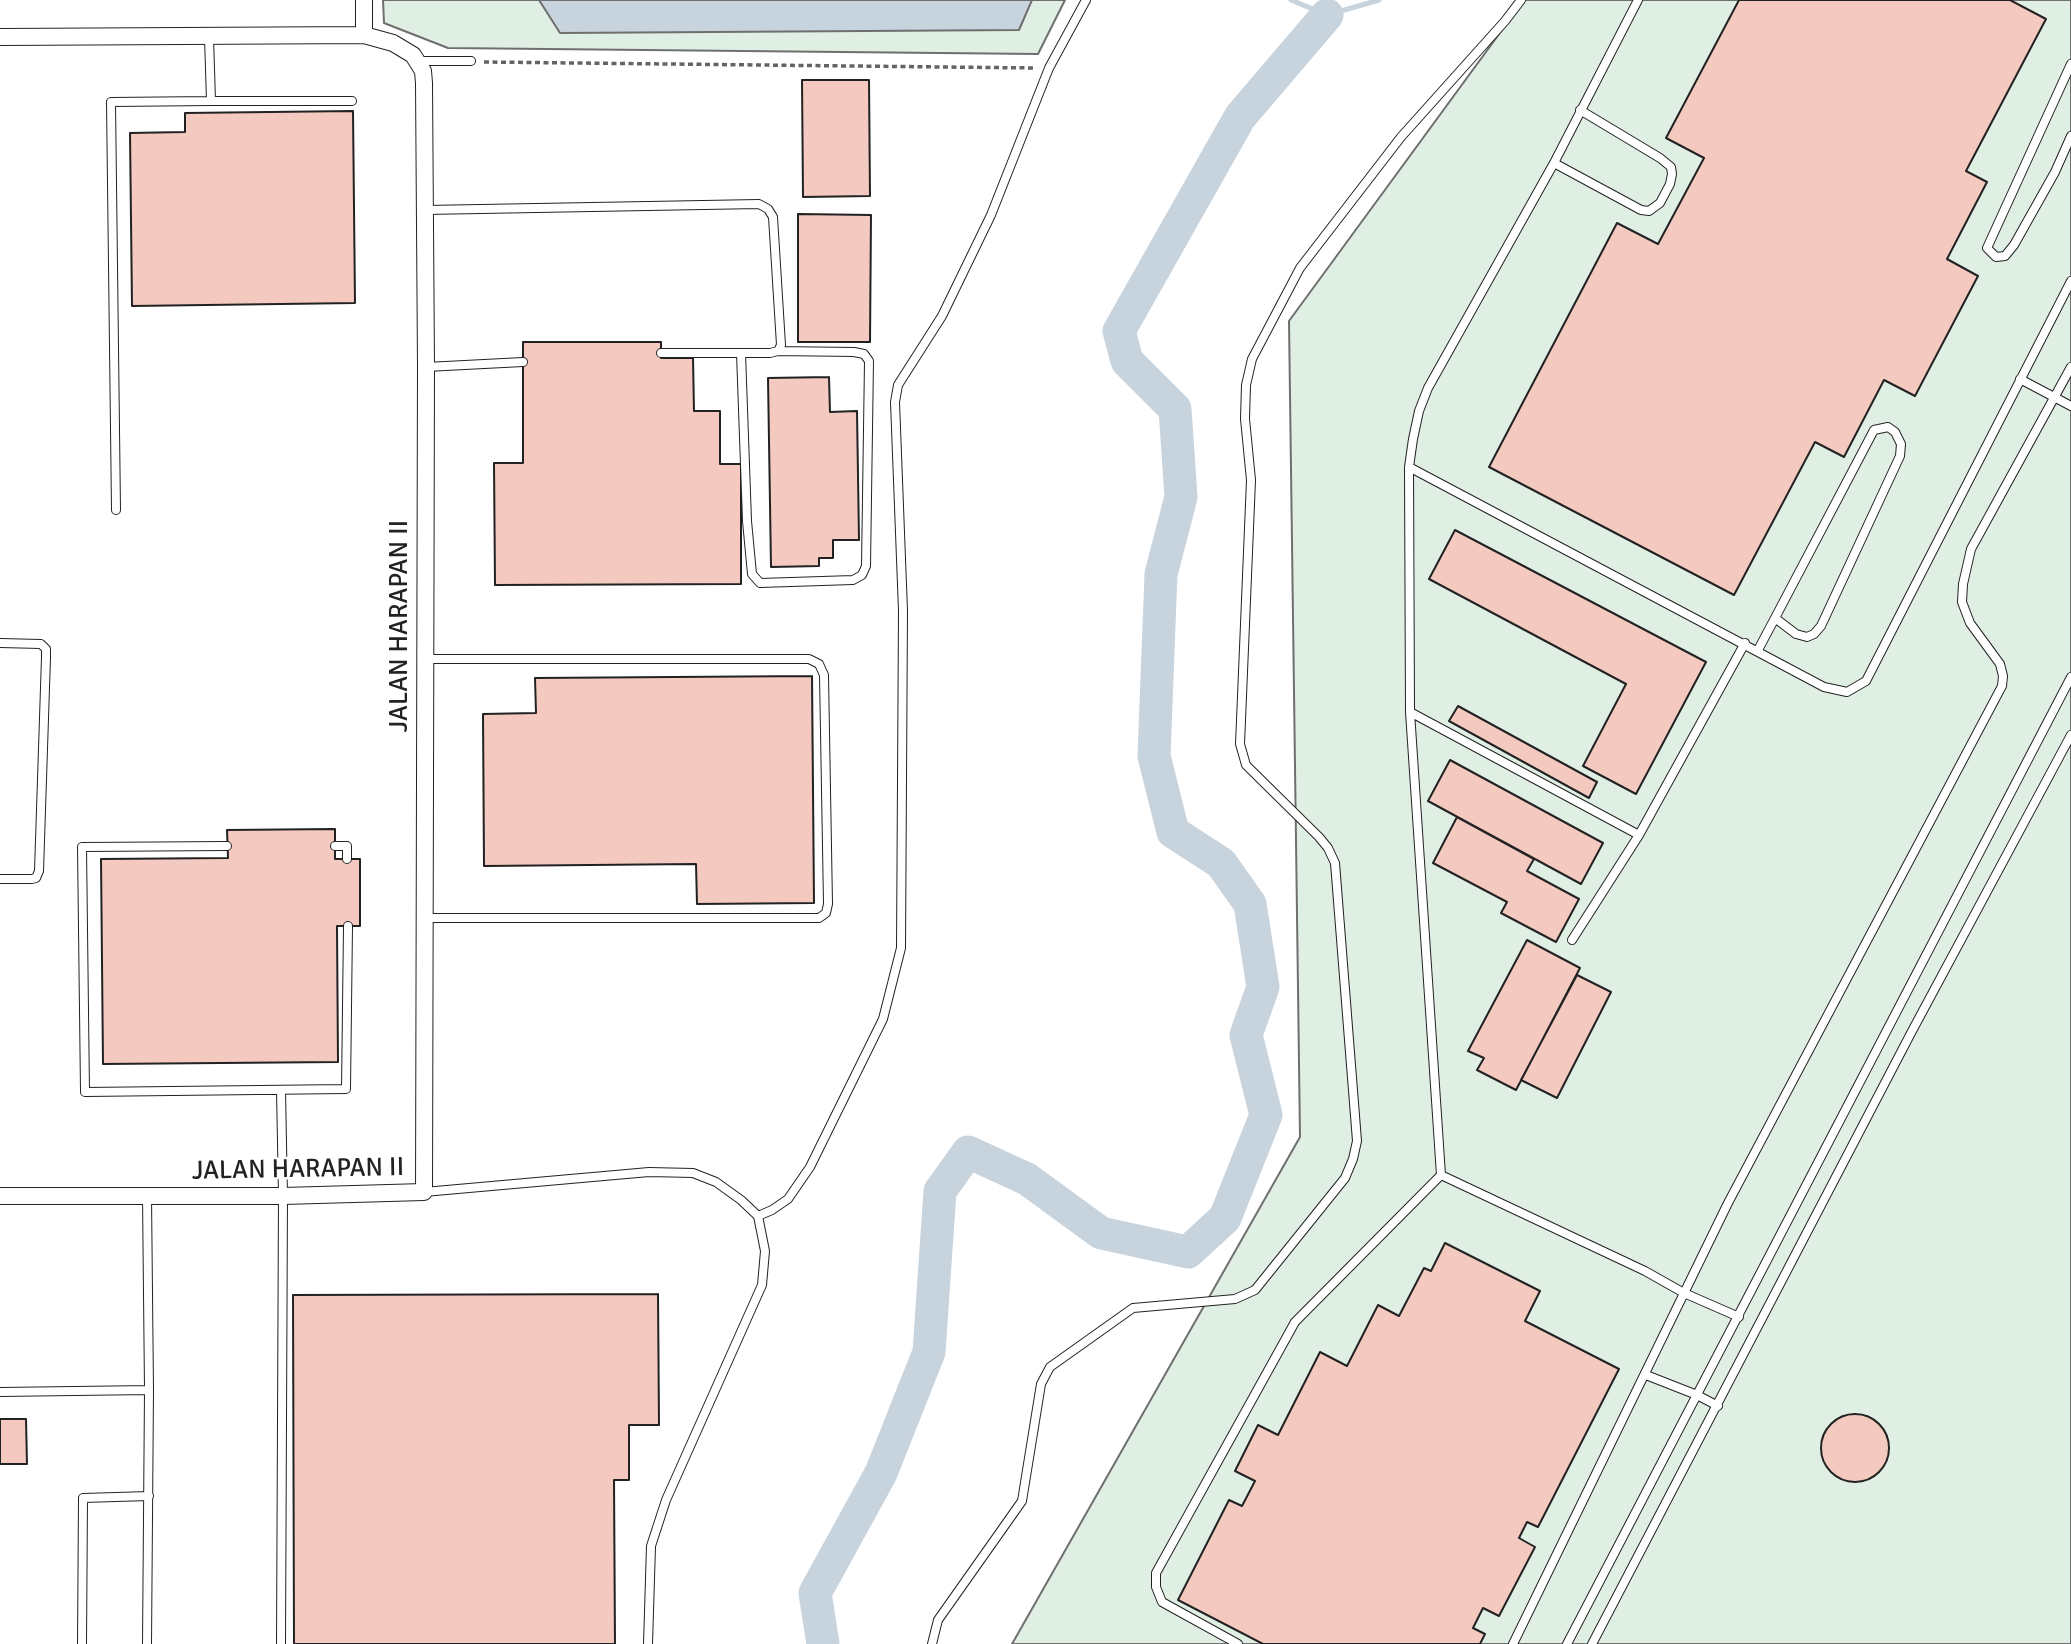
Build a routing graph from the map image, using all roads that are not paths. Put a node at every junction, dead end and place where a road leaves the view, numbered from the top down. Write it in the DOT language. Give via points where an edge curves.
graph roads {
  1 [pos="364,0"];
  2 [pos="1086,0"];
  3 [pos="1521,0"];
  4 [pos="1638,0"];
  5 [pos="364,36"];
  6 [pos="0,37"];
  7 [pos="209,37"];
  8 [pos="419,61"];
  9 [pos="471,61"];
  10 [pos="2071,64"];
  11 [pos="211,101"];
  12 [pos="352,101"];
  13 [pos="1580,110"];
  14 [pos="2071,136"];
  15 [pos="1555,163"];
  16 [pos="425,210"];
  17 [pos="2071,281"];
  18 [pos="778,351"];
  19 [pos="661,353"];
  20 [pos="741,353"];
  21 [pos="523,362"];
  22 [pos="426,367"];
  23 [pos="2071,367"];
  24 [pos="2020,379"];
  25 [pos="2054,397"];
  26 [pos="2071,406"];
  27 [pos="1409,467"];
  28 [pos="116,510"];
  29 [pos="1775,618"];
  30 [pos="0,643"];
  31 [pos="1745,643"];
  32 [pos="1759,650"];
  33 [pos="424,660"];
  34 [pos="2071,677"];
  35 [pos="1410,712"];
  36 [pos="2071,735"];
  37 [pos="1639,835"];
  38 [pos="228,846"];
  39 [pos="335,846"];
  40 [pos="346,859"];
  41 [pos="0,879"];
  42 [pos="424,918"];
  43 [pos="348,926"];
  44 [pos="1572,940"];
  45 [pos="281,1090"];
  46 [pos="1441,1175"];
  47 [pos="424,1192"];
  48 [pos="0,1196"];
  49 [pos="147,1196"];
  50 [pos="283,1196"];
  51 [pos="758,1216"];
  52 [pos="1684,1293"];
  53 [pos="1739,1317"];
  54 [pos="1646,1375"];
  55 [pos="149,1390"];
  56 [pos="0,1392"];
  57 [pos="1697,1395"];
  58 [pos="1718,1406"];
  59 [pos="149,1496"];
  60 [pos="82,1644"];
  61 [pos="147,1644"];
  62 [pos="281,1644"];
  63 [pos="648,1644"];
  64 [pos="932,1644"];
  65 [pos="1238,1644"];
  66 [pos="1513,1644"];
  67 [pos="1567,1644"];
  68 [pos="1592,1644"];
  1 -- 5 [label="street"];
  2 -- 51 [label="lane" via="1049,68 991,215 942,316 898,385 903,611 898,966 883,1019 810,1167 788,1199"];
  3 -- 64 [label="lane" via="1401,136 1300,268 1251,359 1246,385 1251,480 1240,744 1246,765 1319,837 1335,863 1357,1140 1353,1159 1345,1178 1255,1290 1235,1298 1133,1308 1050,1367 1041,1384 1022,1501 938,1620"];
  4 -- 13 [label="lane"];
  5 -- 7 [label="street"];
  5 -- 8 [label="street" via="393,43"];
  6 -- 7 [label="street"];
  7 -- 11 [label="lane"];
  8 -- 9 [label="lane"];
  8 -- 16 [label="street, JALAN HARAPAN II" via="424,83"];
  10 -- 14 [label="lane" via="1987,248 1996,257 2005,256 2014,245"];
  11 -- 12 [label="lane"];
  11 -- 28 [label="lane" via="111,102"];
  13 -- 15 [label="lane"];
  13 -- 15 [label="lane" via="1671,167 1670,184 1660,203 1649,211 1641,210"];
  15 -- 27 [label="lane" via="1428,388"];
  16 -- 18 [label="lane" via="759,204 773,217"];
  16 -- 22 [label="street, JALAN HARAPAN II"];
  17 -- 24 [label="lane"];
  18 -- 20 [label="lane"];
  18 -- 20 [label="lane" via="854,352 869,361 866,566 853,580 760,583 752,574"];
  19 -- 20 [label="lane"];
  21 -- 22 [label="lane"];
  22 -- 33 [label="street, JALAN HARAPAN II"];
  23 -- 25 [label="lane"];
  24 -- 25 [label="lane"];
  24 -- 32 [label="lane" via="1866,681 1847,692 1824,687"];
  25 -- 26 [label="lane"];
  25 -- 52 [label="lane" via="1971,549 1964,584 1962,602 1970,623 2000,664 2002,686"];
  27 -- 31 [label="lane"];
  27 -- 35 [label="lane"];
  29 -- 29 [label="lane" via="1874,430 1888,427 1901,444 1900,456 1821,625 1807,636 1796,634"];
  29 -- 32 [label="lane"];
  30 -- 41 [label="lane" via="41,644 46,649 39,871 32,879"];
  31 -- 32 [label="lane"];
  31 -- 37 [label="lane"];
  33 -- 42 [label="street, JALAN HARAPAN II"];
  33 -- 42 [label="lane" via="809,660 819,664 824,676 828,904 819,918"];
  34 -- 53 [label="lane"];
  35 -- 37 [label="lane"];
  35 -- 46 [label="lane"];
  36 -- 58 [label="lane"];
  37 -- 44 [label="lane"];
  38 -- 45 [label="lane" via="82,847 85,1092"];
  39 -- 40 [label="lane" via="346,846"];
  42 -- 47 [label="street, JALAN HARAPAN II"];
  43 -- 45 [label="lane" via="346,1089"];
  45 -- 50 [label="lane"];
  46 -- 52 [label="lane"];
  46 -- 65 [label="lane" via="1295,1322 1156,1573 1162,1602"];
  47 -- 50 [label="street, JALAN HARAPAN II"];
  47 -- 51 [label="lane" via="649,1172 693,1173 716,1182"];
  48 -- 49 [label="street, JALAN HARAPAN II"];
  49 -- 50 [label="street, JALAN HARAPAN II"];
  49 -- 55 [label="lane"];
  50 -- 62 [label="lane"];
  51 -- 63 [label="lane" via="765,1251 762,1285 666,1500 651,1546"];
  52 -- 53 [label="lane"];
  52 -- 54 [label="lane"];
  53 -- 57 [label="lane"];
  54 -- 57 [label="lane"];
  54 -- 66 [label="lane"];
  55 -- 56 [label="lane"];
  55 -- 59 [label="lane"];
  57 -- 58 [label="lane"];
  57 -- 67 [label="lane"];
  58 -- 68 [label="lane"];
  59 -- 60 [label="lane" via="83,1498"];
  59 -- 61 [label="lane"];
}
